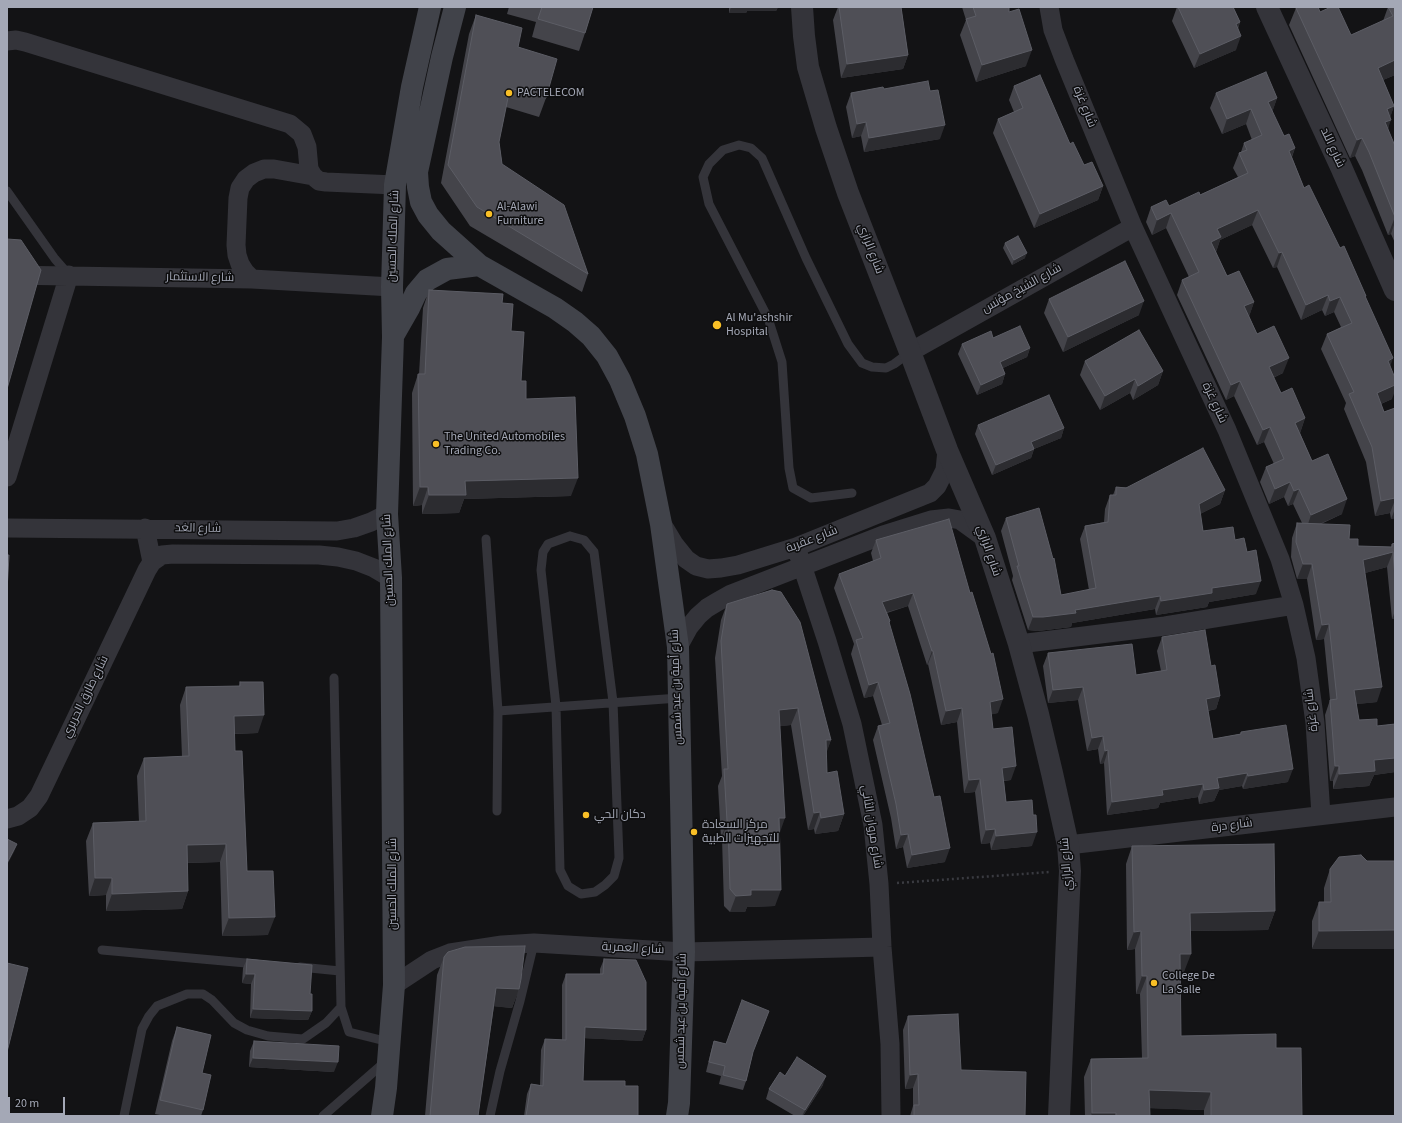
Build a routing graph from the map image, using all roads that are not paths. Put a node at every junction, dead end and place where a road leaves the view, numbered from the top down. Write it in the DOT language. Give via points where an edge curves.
graph roads {
  1 [pos="430,7"];
  2 [pos="455,7"];
  3 [pos="802,7"];
  4 [pos="1049,7"];
  5 [pos="1267,7"];
  6 [pos="7,41"];
  7 [pos="313,176"];
  8 [pos="395,185"];
  9 [pos="7,191"];
  10 [pos="1133,227"];
  11 [pos="479,265"];
  12 [pos="7,275"];
  13 [pos="69,276"];
  14 [pos="252,279"];
  15 [pos="392,286"];
  16 [pos="1395,290"];
  17 [pos="393,337"];
  18 [pos="910,352"];
  19 [pos="947,450"];
  20 [pos="7,477"];
  21 [pos="852,492"];
  22 [pos="387,514"];
  23 [pos="662,524"];
  24 [pos="7,528"];
  25 [pos="145,528"];
  26 [pos="985,538"];
  27 [pos="486,539"];
  28 [pos="796,547"];
  29 [pos="152,562"];
  30 [pos="802,567"];
  31 [pos="391,578"];
  32 [pos="1294,605"];
  33 [pos="1019,644"];
  34 [pos="678,647"];
  35 [pos="334,678"];
  36 [pos="679,698"];
  37 [pos="613,702"];
  38 [pos="556,706"];
  39 [pos="498,710"];
  40 [pos="1395,807"];
  41 [pos="497,811"];
  42 [pos="1321,816"];
  43 [pos="7,819"];
  44 [pos="1068,845"];
  45 [pos="534,943"];
  46 [pos="882,947"];
  47 [pos="102,950"];
  48 [pos="684,952"];
  49 [pos="269,965"];
  50 [pos="292,967"];
  51 [pos="340,971"];
  52 [pos="394,984"];
  53 [pos="341,1007"];
  54 [pos="388,1051"];
  55 [pos="124,1116"];
  56 [pos="323,1116"];
  57 [pos="382,1116"];
  58 [pos="490,1116"];
  59 [pos="677,1116"];
  60 [pos="891,1116"];
  61 [pos="1059,1116"];
  1 -- 8 [label="main road, شارع الملك الحسين" via="412,87"];
  2 -- 11 [label="main road, شارع الملك الحسين" via="417,172 418,187 421,202 428,215 441,231"];
  3 -- 18 [label="street, شارع الرازي" via="808,67 826,128 848,193"];
  4 -- 10 [label="street, شارع غزة" via="1053,30 1064,59"];
  5 -- 16 [label="street, شارع اللد"];
  6 -- 7 [label="street" via="25,42 290,124 302,134 309,169"];
  7 -- 8 [label="street" via="319,181 326,182"];
  7 -- 14 [label="street" via="274,168 264,169 246,179 240,188 237,255 240,264"];
  8 -- 15 [label="main road, شارع الملك الحسين"];
  9 -- 13 [label="lane"];
  10 -- 18 [label="street, شارع الشيخ مؤنس"];
  10 -- 32 [label="street, شارع غزة" via="1250,484 1280,559"];
  11 -- 17 [label="main road" via="447,269 427,280 416,293"];
  11 -- 23 [label="main road, شارع أمية بن عبد شمس" via="575,322 591,336 607,356 635,416"];
  12 -- 13 [label="street, شارع الاستثمار"];
  13 -- 14 [label="street, شارع الاستثمار"];
  13 -- 20 [label="street"];
  14 -- 15 [label="street, شارع الاستثمار"];
  15 -- 17 [label="main road, شارع الملك الحسين"];
  17 -- 22 [label="main road, شارع الملك الحسين"];
  18 -- 19 [label="street, شارع الرازي"];
  18 -- 21 [label="lane" via="886,368 862,363 848,344 806,258 762,158 751,148 739,145 723,150 709,164 703,177 709,204 768,318 782,362 792,488 812,498"];
  19 -- 26 [label="street, شارع الرازي"];
  19 -- 28 [label="street, شارع عقربة" via="944,470 937,486 930,492"];
  22 -- 25 [label="street, شارع الغد" via="354,528 337,531"];
  22 -- 31 [label="main road, شارع الملك الحسين"];
  23 -- 28 [label="street, شارع عقربة" via="686,559 696,566 738,566"];
  23 -- 34 [label="main road, شارع أمية بن عبد شمس"];
  24 -- 25 [label="street, شارع الغد"];
  25 -- 29 [label="street"];
  26 -- 30 [label="street, شارع عقربة" via="960,520 931,520 883,535"];
  26 -- 33 [label="street, شارع الرازي"];
  27 -- 39 [label="lane"];
  28 -- 30 [label="street, شارع مروان الثاني"];
  29 -- 31 [label="street" via="162,555 173,554 325,556 356,561"];
  29 -- 43 [label="street, شارع طارق الحريري" via="39,796 30,808 18,816"];
  30 -- 34 [label="street, شارع عقربة" via="731,594 707,608 689,626"];
  30 -- 46 [label="street, شارع مروان الثاني" via="852,724 872,819"];
  31 -- 52 [label="main road, شارع الملك الحسين"];
  32 -- 33 [label="street" via="1164,626"];
  32 -- 42 [label="street, شارع غزة" via="1306,658"];
  33 -- 44 [label="street, شارع الرازي"];
  34 -- 36 [label="main road, شارع أمية بن عبد شمس"];
  35 -- 51 [label="lane"];
  36 -- 37 [label="lane"];
  36 -- 48 [label="main road, شارع أمية بن عبد شمس"];
  37 -- 38 [label="lane"];
  37 -- 38 [label="lane" via="594,552 584,540 570,536 548,544 543,552 541,570"];
  37 -- 38 [label="lane" via="619,858 614,876 605,885 594,892 581,894 568,886 560,870"];
  38 -- 39 [label="lane"];
  39 -- 41 [label="lane"];
  40 -- 42 [label="street, شارع درة"];
  42 -- 44 [label="street, شارع درة"];
  44 -- 61 [label="street, شارع الرازي" via="1070,871"];
  45 -- 48 [label="street, شارع العمرية"];
  45 -- 52 [label="street, شارع العمرية" via="450,953 432,960"];
  45 -- 58 [label="lane"];
  46 -- 48 [label="street, شارع العمرية"];
  46 -- 60 [label="street, شارع مروان الثاني" via="890,1044"];
  47 -- 49 [label="lane"];
  48 -- 59 [label="main road, شارع أمية بن عبد شمس" via="680,1103"];
  50 -- 51 [label="lane"];
  51 -- 53 [label="lane"];
  52 -- 54 [label="main road, شارع الملك الحسين"];
  53 -- 54 [label="lane" via="349,1032"];
  53 -- 55 [label="lane" via="326,1023 303,1039 268,1036 247,1030 234,1024 203,994 187,994 157,1006 142,1030"];
  54 -- 56 [label="lane"];
  54 -- 57 [label="main road, شارع الملك الحسين"];
}
